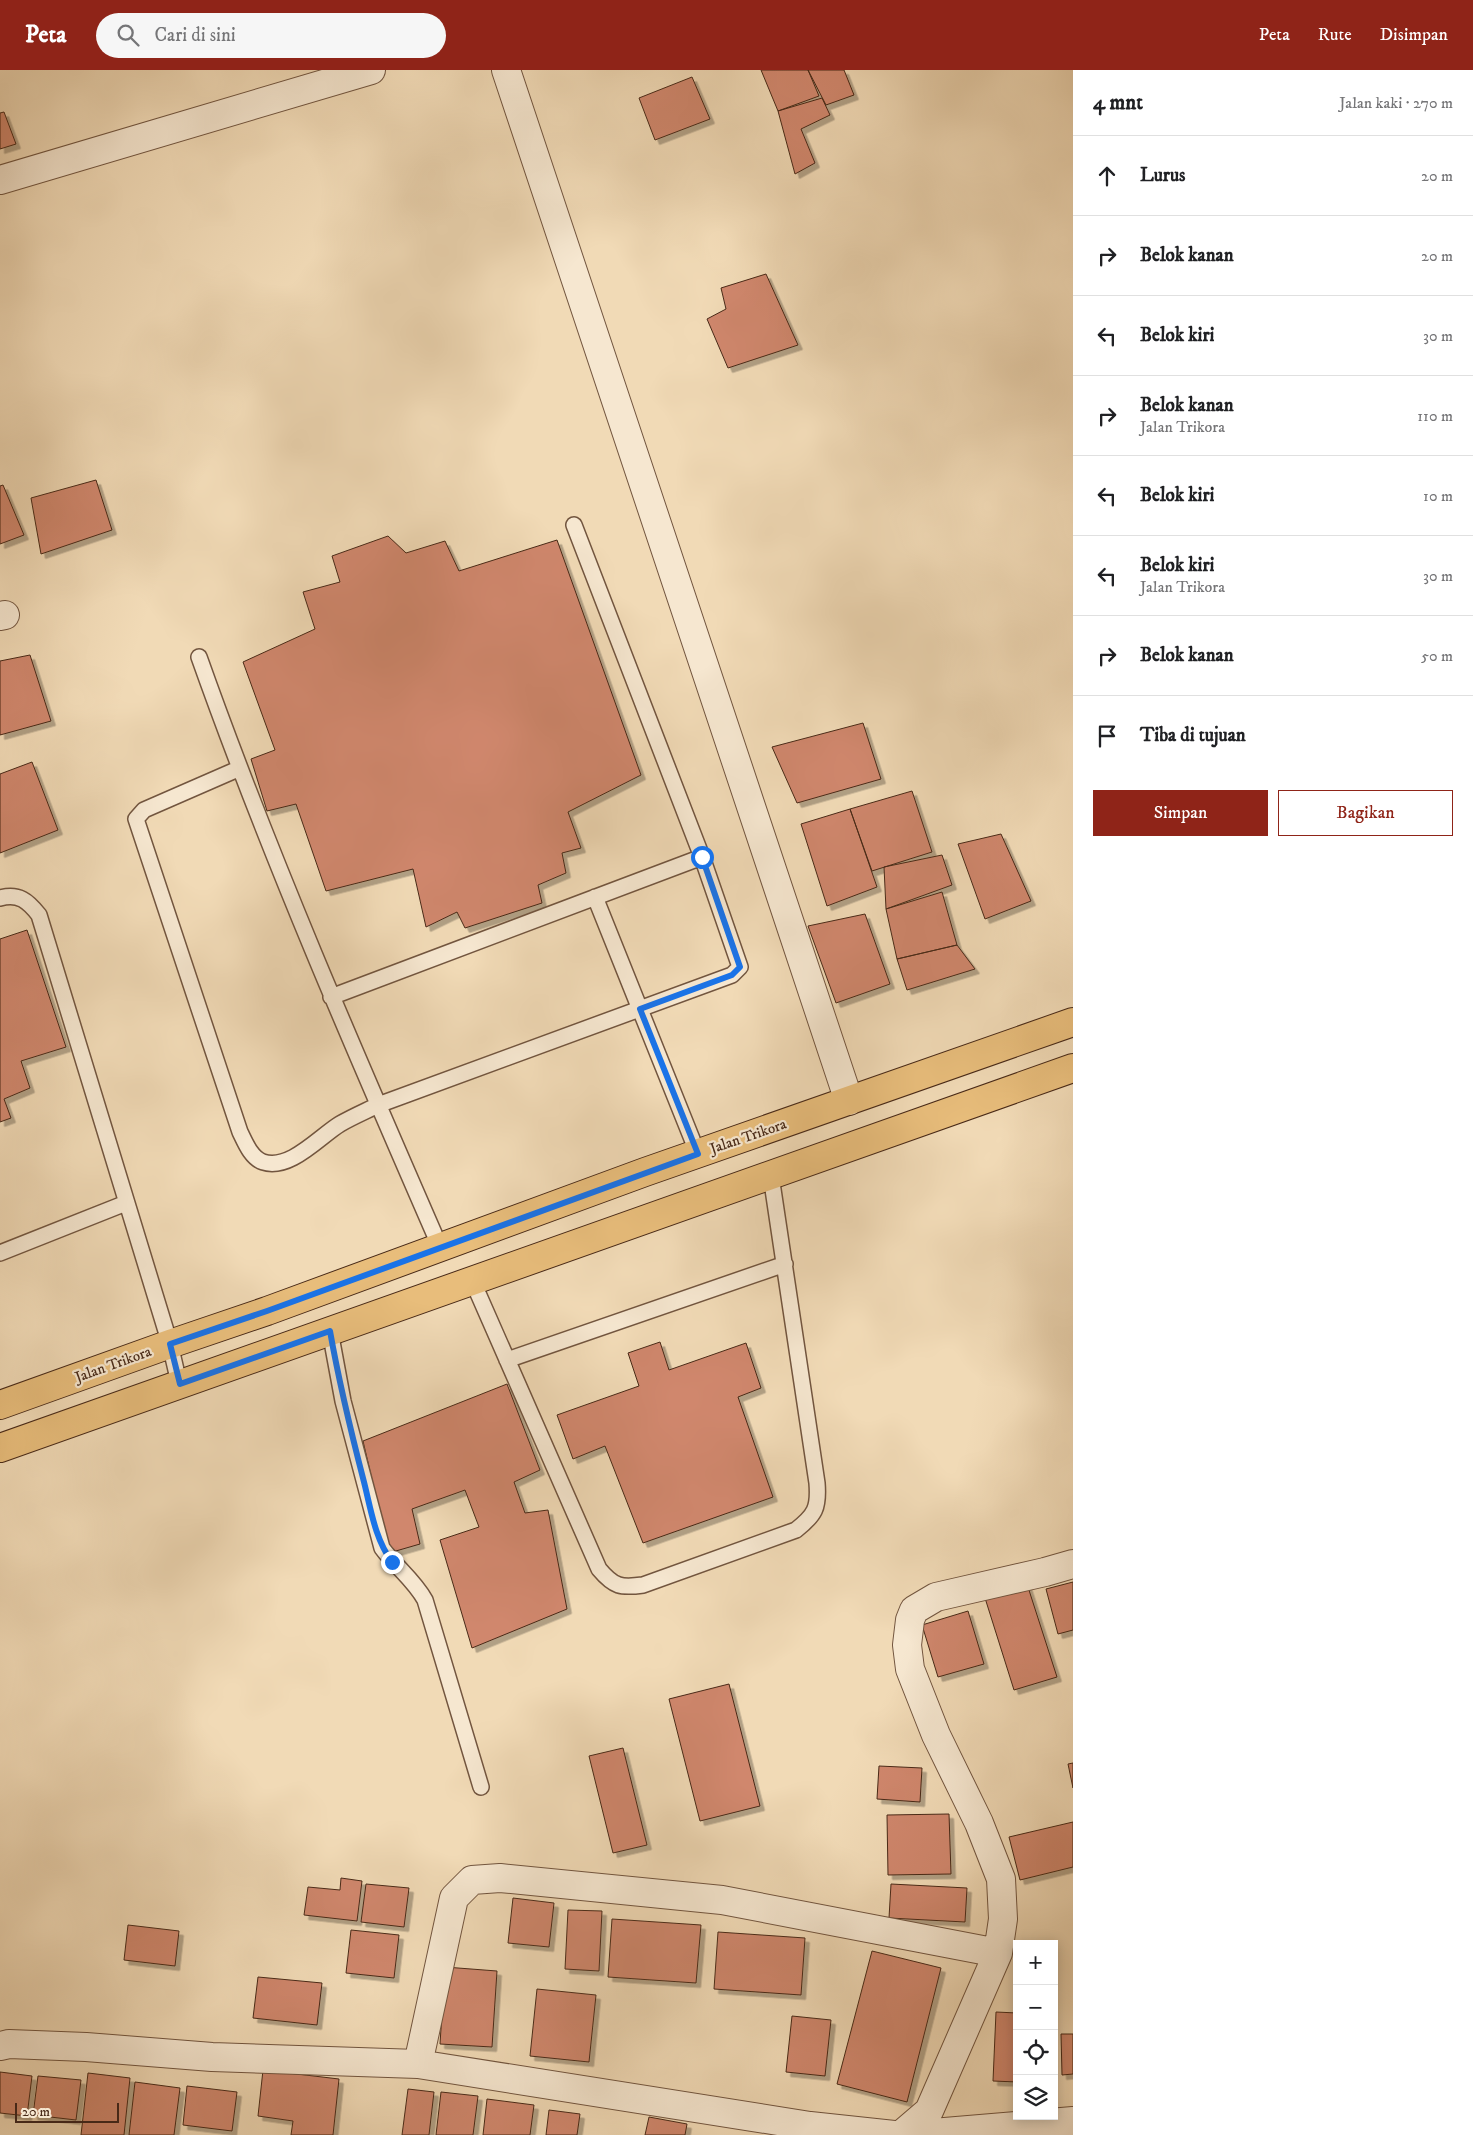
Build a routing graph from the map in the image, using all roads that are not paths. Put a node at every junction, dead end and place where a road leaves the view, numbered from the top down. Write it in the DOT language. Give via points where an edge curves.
graph roads {
  1 [pos="371,70"];
  2 [pos="506,70"];
  3 [pos="0,180"];
  4 [pos="574,524"];
  5 [pos="199,656"];
  6 [pos="238,769"];
  7 [pos="702,857"];
  8 [pos="595,897"];
  9 [pos="0,898"];
  10 [pos="331,997"];
  11 [pos="640,1009"];
  12 [pos="1073,1022"];
  13 [pos="1073,1068"];
  14 [pos="849,1100"];
  15 [pos="378,1105"];
  16 [pos="698,1154"];
  17 [pos="771,1176"];
  18 [pos="126,1203"];
  19 [pos="440,1247"];
  20 [pos="0,1253"];
  21 [pos="784,1264"];
  22 [pos="473,1282"];
  23 [pos="330,1331"];
  24 [pos="170,1344"];
  25 [pos="507,1360"];
  26 [pos="180,1384"];
  27 [pos="0,1405"];
  28 [pos="0,1448"];
  29 [pos="1073,1564"];
  30 [pos="481,1787"];
  31 [pos="998,1953"];
  32 [pos="0,2046"];
  33 [pos="418,2064"];
  34 [pos="1073,2121"];
  35 [pos="894,2135"];
  36 [pos="901,2135"];
  37 [pos="908,2135"];
  1 -- 3 [label="street"];
  2 -- 14 [label="street"];
  4 -- 7 [label="lane"];
  5 -- 6 [label="lane"];
  6 -- 10 [label="lane"];
  6 -- 15 [label="lane" via="144,810 136,819 240,1132 250,1150 262,1162 280,1163 300,1154 340,1124"];
  7 -- 8 [label="lane"];
  7 -- 11 [label="lane" via="740,967 732,975"];
  8 -- 10 [label="lane"];
  8 -- 11 [label="lane"];
  9 -- 18 [label="lane" via="18,896 39,916"];
  10 -- 15 [label="lane"];
  11 -- 15 [label="lane"];
  11 -- 16 [label="lane"];
  12 -- 14 [label="main road, Jalan Trikora"];
  13 -- 17 [label="main road"];
  14 -- 16 [label="main road, Jalan Trikora"];
  15 -- 19 [label="lane"];
  16 -- 19 [label="main road, Jalan Trikora"];
  17 -- 21 [label="lane"];
  17 -- 22 [label="main road"];
  18 -- 20 [label="lane"];
  18 -- 24 [label="lane"];
  19 -- 24 [label="main road, Jalan Trikora"];
  21 -- 25 [label="lane"];
  21 -- 25 [label="lane" via="818,1502 811,1518 796,1530 643,1585 624,1588 609,1581 598,1569"];
  22 -- 23 [label="main road"];
  22 -- 25 [label="lane"];
  23 -- 26 [label="main road"];
  23 -- 30 [label="lane" via="343,1401 382,1548 425,1600"];
  24 -- 26 [label="lane"];
  24 -- 27 [label="main road, Jalan Trikora"];
  26 -- 28 [label="main road"];
  29 -- 31 [label="street" via="936,1597 914,1610 910,1620 907,1645 910,1669 936,1735 979,1823 1001,1878 1003,1919"];
  31 -- 33 [label="street" via="722,1900 500,1878 472,1880 454,1898"];
  31 -- 36 [label="street" via="929,2111"];
  32 -- 33 [label="street" via="67,2046 212,2057"];
  33 -- 35 [label="street" via="810,2126"];
  34 -- 37 [label="street"];
}
